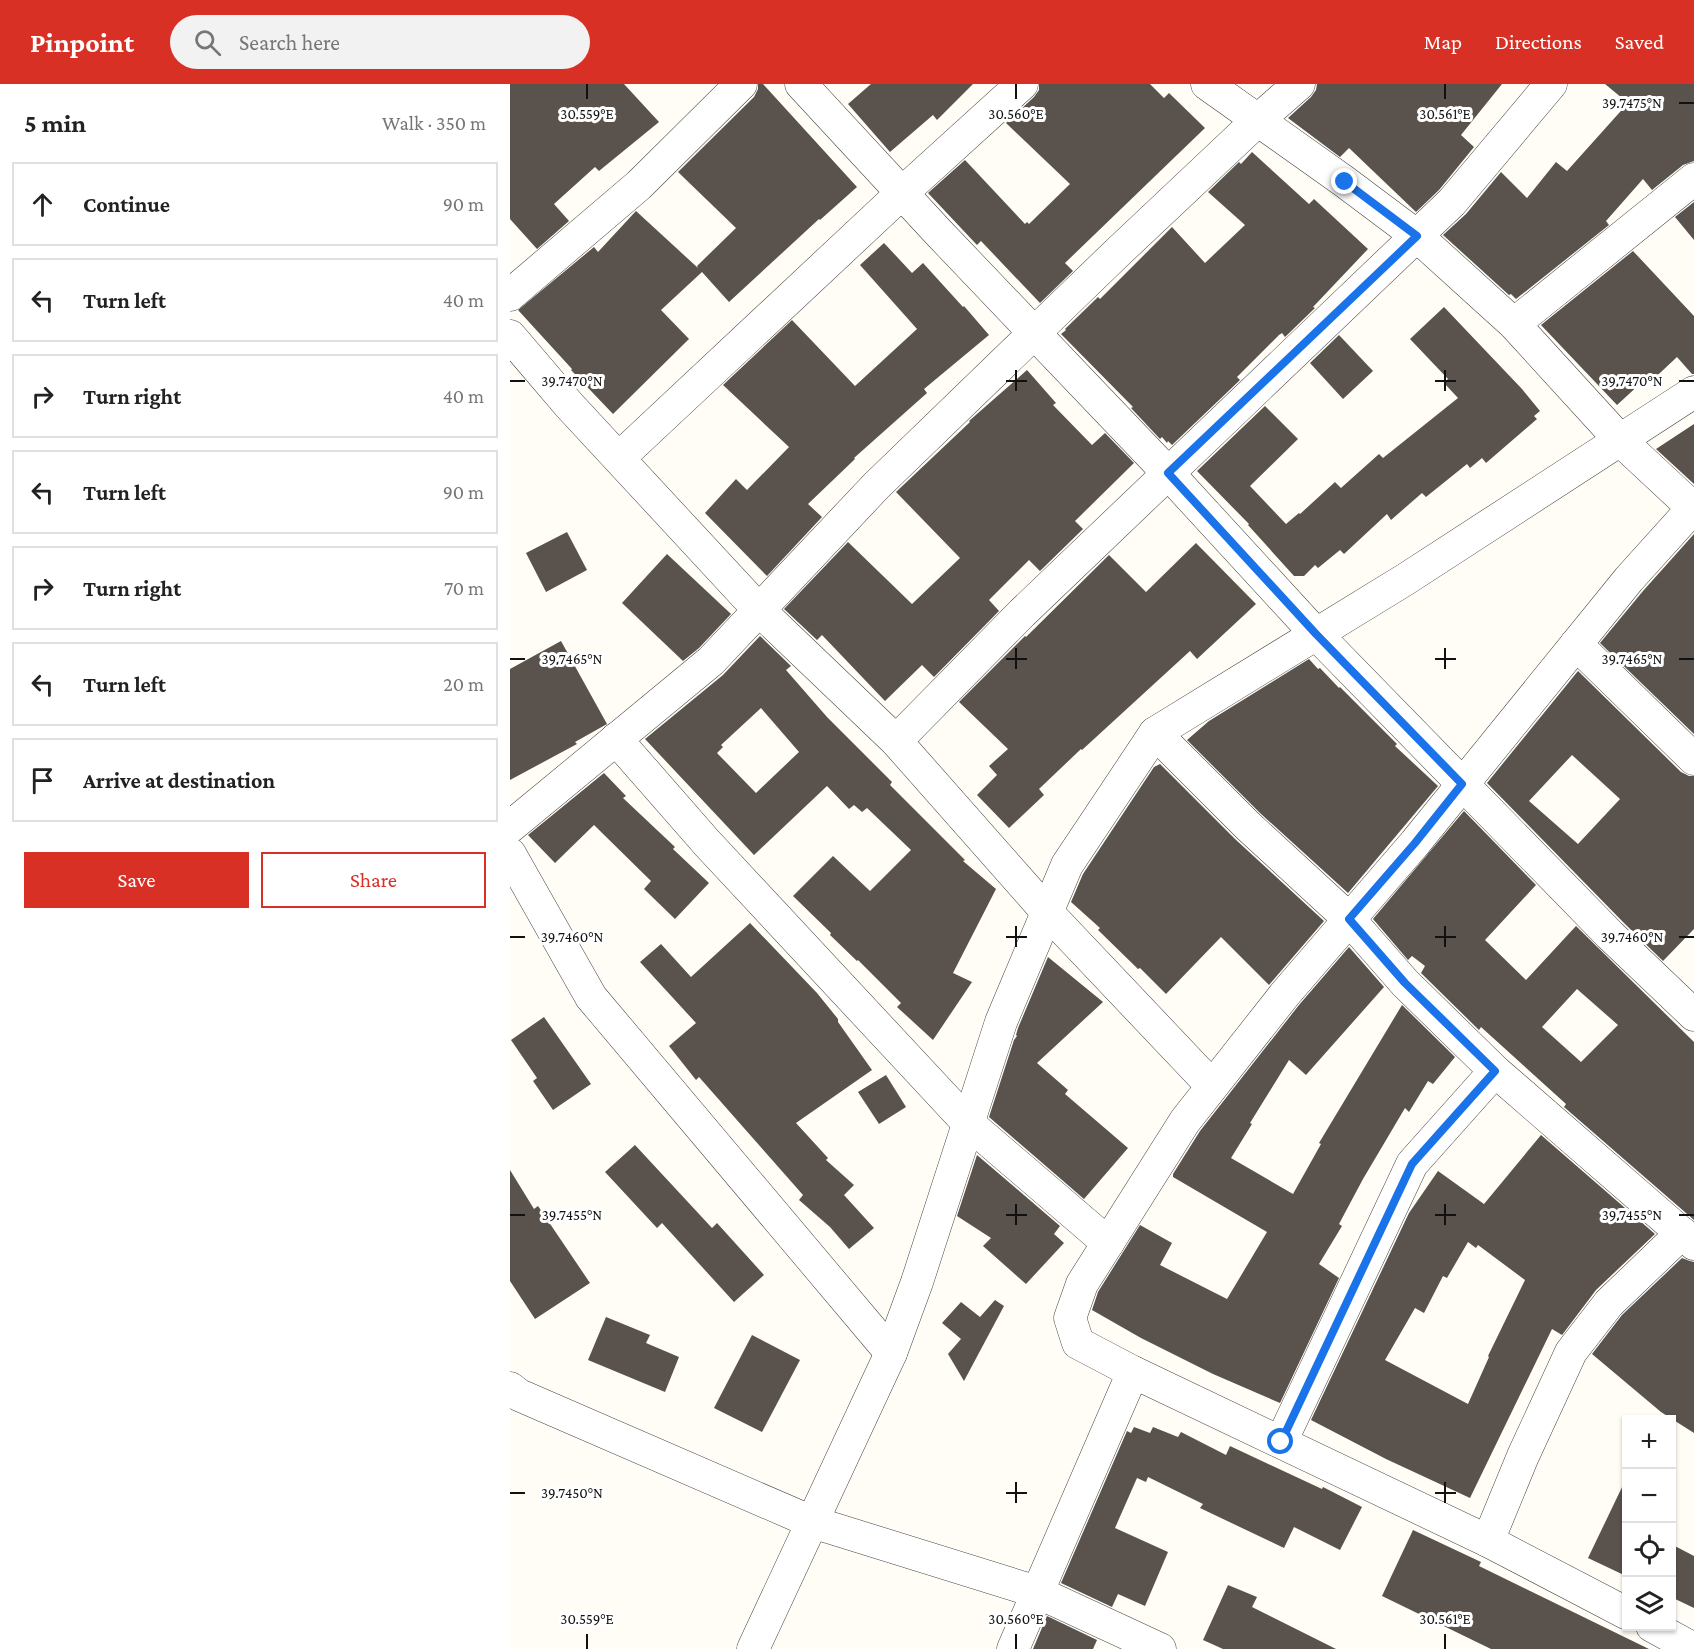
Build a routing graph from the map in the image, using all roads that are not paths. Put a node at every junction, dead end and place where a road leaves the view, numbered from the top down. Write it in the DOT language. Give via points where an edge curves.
graph roads {
  1 [pos="741,84"];
  2 [pos="801,84"];
  3 [pos="1022,84"];
  4 [pos="1207,84"];
  5 [pos="1299,84"];
  6 [pos="1551,84"];
  7 [pos="1257,121"];
  8 [pos="1694,179"];
  9 [pos="902,193"];
  10 [pos="1417,236"];
  11 [pos="510,295"];
  12 [pos="1514,324"];
  13 [pos="1035,333"];
  14 [pos="510,336"];
  15 [pos="1694,392"];
  16 [pos="1620,440"];
  17 [pos="619,458"];
  18 [pos="1168,473"];
  19 [pos="1693,509"];
  20 [pos="759,610"];
  21 [pos="1316,634"];
  22 [pos="1576,644"];
  23 [pos="1155,733"];
  24 [pos="616,739"];
  25 [pos="896,741"];
  26 [pos="1694,759"];
  27 [pos="1462,784"];
  28 [pos="510,826"];
  29 [pos="510,854"];
  30 [pos="1047,912"];
  31 [pos="1349,919"];
  32 [pos="1694,1015"];
  33 [pos="1495,1071"];
  34 [pos="1212,1086"];
  35 [pos="968,1123"];
  36 [pos="1688,1238"];
  37 [pos="1108,1243"];
  38 [pos="891,1353"];
  39 [pos="1133,1372"];
  40 [pos="510,1388"];
  41 [pos="1281,1442"];
  42 [pos="812,1522"];
  43 [pos="1488,1541"];
  44 [pos="1037,1592"];
  45 [pos="1622,1611"];
  46 [pos="1661,1631"];
  47 [pos="753,1649"];
  48 [pos="1013,1649"];
  49 [pos="1160,1649"];
  50 [pos="1694,1649"];
  1 -- 11 [label="street" via="639,185"];
  2 -- 9 [label="street"];
  3 -- 9 [label="street"];
  4 -- 7 [label="street"];
  5 -- 7 [label="street"];
  6 -- 10 [label="street" via="1452,202"];
  7 -- 10 [label="street"];
  7 -- 13 [label="street"];
  8 -- 12 [label="street"];
  9 -- 13 [label="street"];
  9 -- 17 [label="street"];
  10 -- 12 [label="street"];
  10 -- 18 [label="street"];
  12 -- 16 [label="street"];
  13 -- 18 [label="street"];
  13 -- 20 [label="street" via="876,486"];
  14 -- 17 [label="street"];
  15 -- 16 [label="street"];
  16 -- 19 [label="street"];
  16 -- 21 [label="street"];
  17 -- 20 [label="street"];
  18 -- 21 [label="street"];
  18 -- 25 [label="street"];
  19 -- 22 [label="street"];
  20 -- 24 [label="street" via="711,661"];
  20 -- 25 [label="street"];
  21 -- 23 [label="street"];
  21 -- 27 [label="street"];
  22 -- 26 [label="street"];
  22 -- 27 [label="street"];
  23 -- 30 [label="street" via="1067,865"];
  23 -- 31 [label="street"];
  24 -- 28 [label="street"];
  24 -- 35 [label="street" via="707,843"];
  25 -- 30 [label="street"];
  27 -- 31 [label="street"];
  27 -- 32 [label="street"];
  29 -- 38 [label="street" via="591,997"];
  30 -- 34 [label="street"];
  30 -- 35 [label="street" via="1001,1022"];
  31 -- 33 [label="street" via="1405,983"];
  31 -- 34 [label="street"];
  33 -- 36 [label="street"];
  33 -- 41 [label="street" via="1412,1164"];
  34 -- 37 [label="street" via="1185,1121"];
  35 -- 37 [label="street"];
  35 -- 38 [label="street"];
  36 -- 43 [label="street" via="1609,1303 1571,1352"];
  37 -- 39 [label="street" via="1082,1284 1070,1318 1078,1343"];
  38 -- 42 [label="street"];
  39 -- 41 [label="street"];
  39 -- 44 [label="street"];
  40 -- 42 [label="street"];
  41 -- 43 [label="street"];
  42 -- 44 [label="street"];
  42 -- 47 [label="street"];
  43 -- 45 [label="street"];
  44 -- 48 [label="street"];
  44 -- 49 [label="street"];
  46 -- 50 [label="street"];
}
